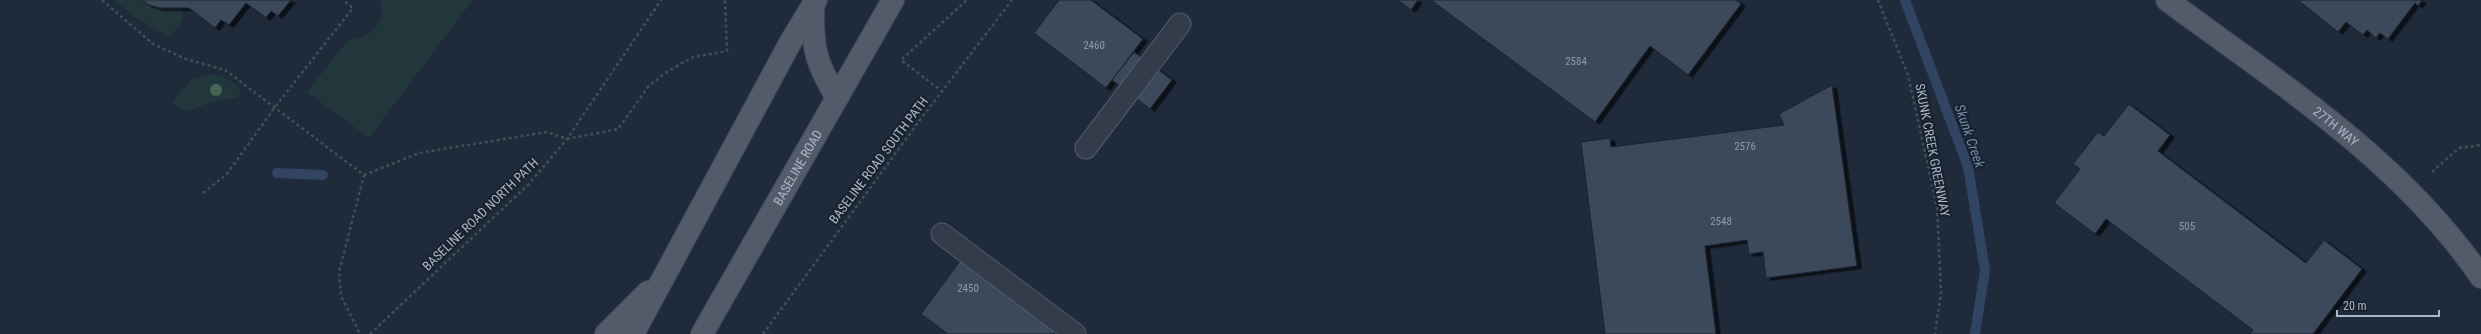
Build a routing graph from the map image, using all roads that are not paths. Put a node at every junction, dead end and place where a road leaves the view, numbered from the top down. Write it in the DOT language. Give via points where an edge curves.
graph roads {
  1 [pos="893,0"];
  2 [pos="2167,0"];
  3 [pos="815,3"];
  4 [pos="1180,24"];
  5 [pos="837,98"];
  6 [pos="1086,148"];
  7 [pos="942,234"];
  8 [pos="664,276"];
  9 [pos="2481,277"];
  10 [pos="606,334"];
  11 [pos="633,334"];
  12 [pos="702,334"];
  13 [pos="1075,334"];
  1 -- 5 [label="main road, BASELINE ROAD"];
  2 -- 9 [label="main road, 27TH WAY" via="2350,136 2410,191 2468,258"];
  3 -- 5 [label="main road" via="812,41 820,70"];
  3 -- 8 [label="main road"];
  4 -- 6 [label="lane"];
  5 -- 12 [label="main road, BASELINE ROAD"];
  7 -- 13 [label="lane"];
  8 -- 10 [label="main road"];
  8 -- 11 [label="main road"];
}
